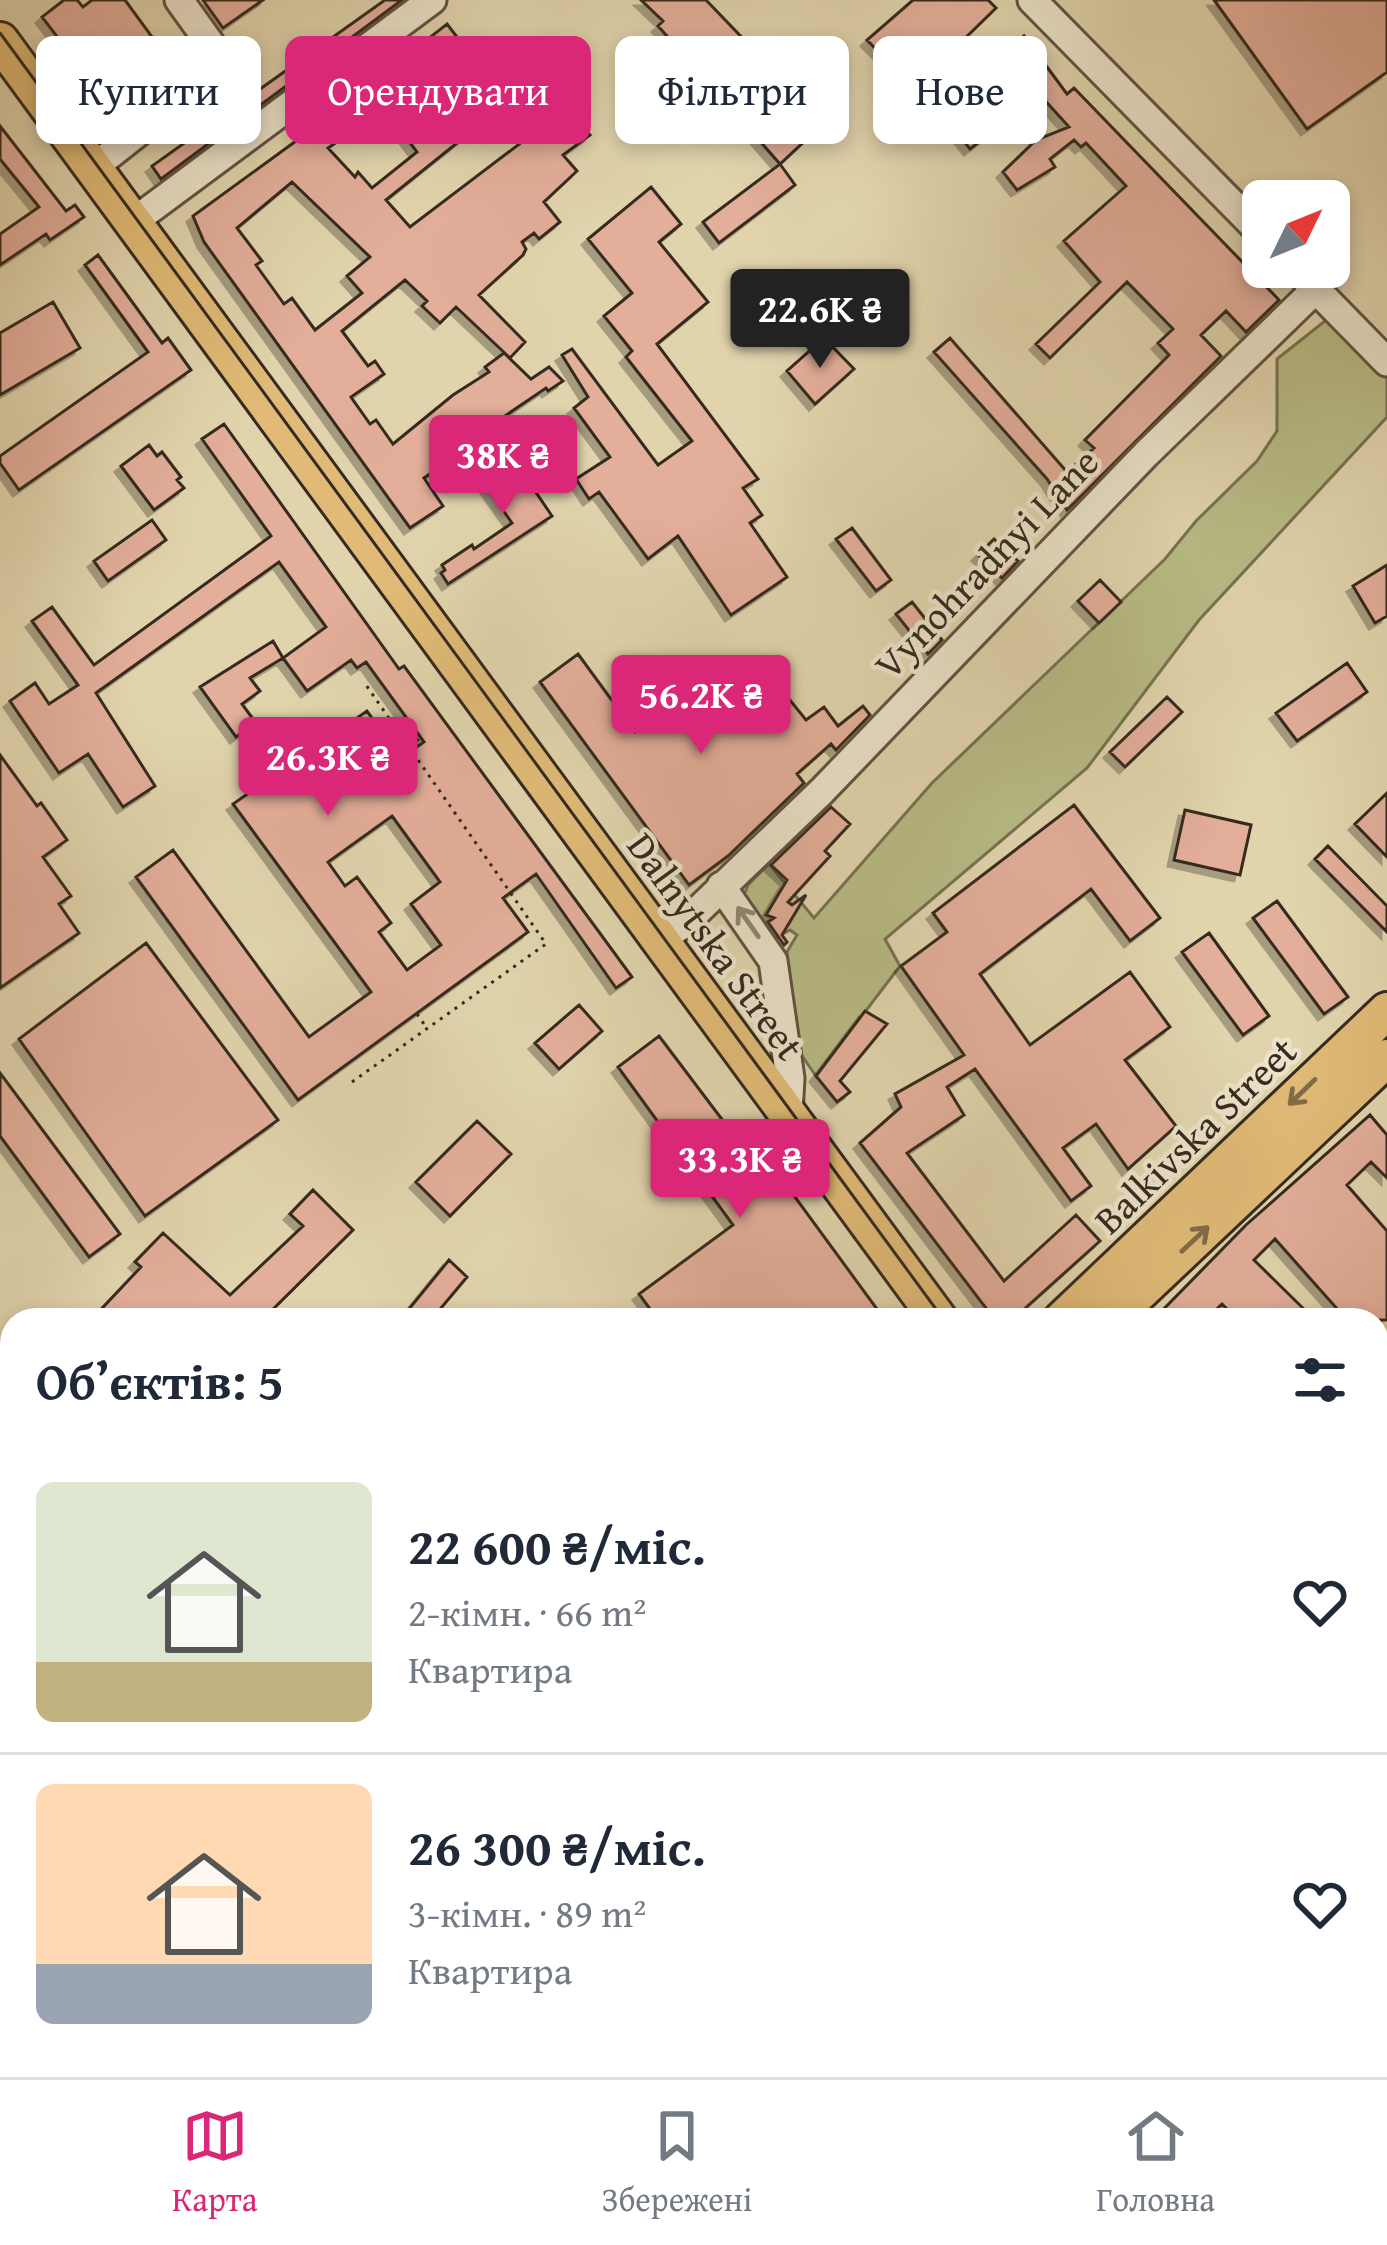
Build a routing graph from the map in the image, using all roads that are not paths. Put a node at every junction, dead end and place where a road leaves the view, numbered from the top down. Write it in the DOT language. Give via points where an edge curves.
graph roads {
  1 [pos="178,0"];
  2 [pos="431,0"];
  3 [pos="1032,0"];
  4 [pos="0,41"];
  5 [pos="94,168"];
  6 [pos="1242,214"];
  7 [pos="133,222"];
  8 [pos="1316,289"];
  9 [pos="1387,362"];
  10 [pos="721,886"];
  11 [pos="660,941"];
  12 [pos="1387,1011"];
  13 [pos="1387,1058"];
  14 [pos="788,1114"];
  15 [pos="930,1308"];
  16 [pos="1075,1308"];
  17 [pos="1124,1308"];
  1 -- 5 [label="street" via="216,60 208,76"];
  2 -- 7 [label="street"];
  3 -- 6 [label="street"];
  4 -- 5 [label="main road, Dalnytska Street"];
  5 -- 7 [label="main road, Dalnytska Street"];
  7 -- 11 [label="main road, Dalnytska Street"];
  8 -- 9 [label="street"];
  8 -- 10 [label="street, Vynohradnyi Lane"];
  10 -- 11 [label="street, Vynohradnyi Lane"];
  14 -- 10 [label="street, one-way" via="773,962"];
  11 -- 14 [label="main road, Dalnytska Street"];
  12 -- 16 [label="main road, Balkivska Street, one-way"];
  17 -- 13 [label="main road, Balkivska Street, one-way"];
  14 -- 15 [label="main road, Dalnytska Street"];
}
